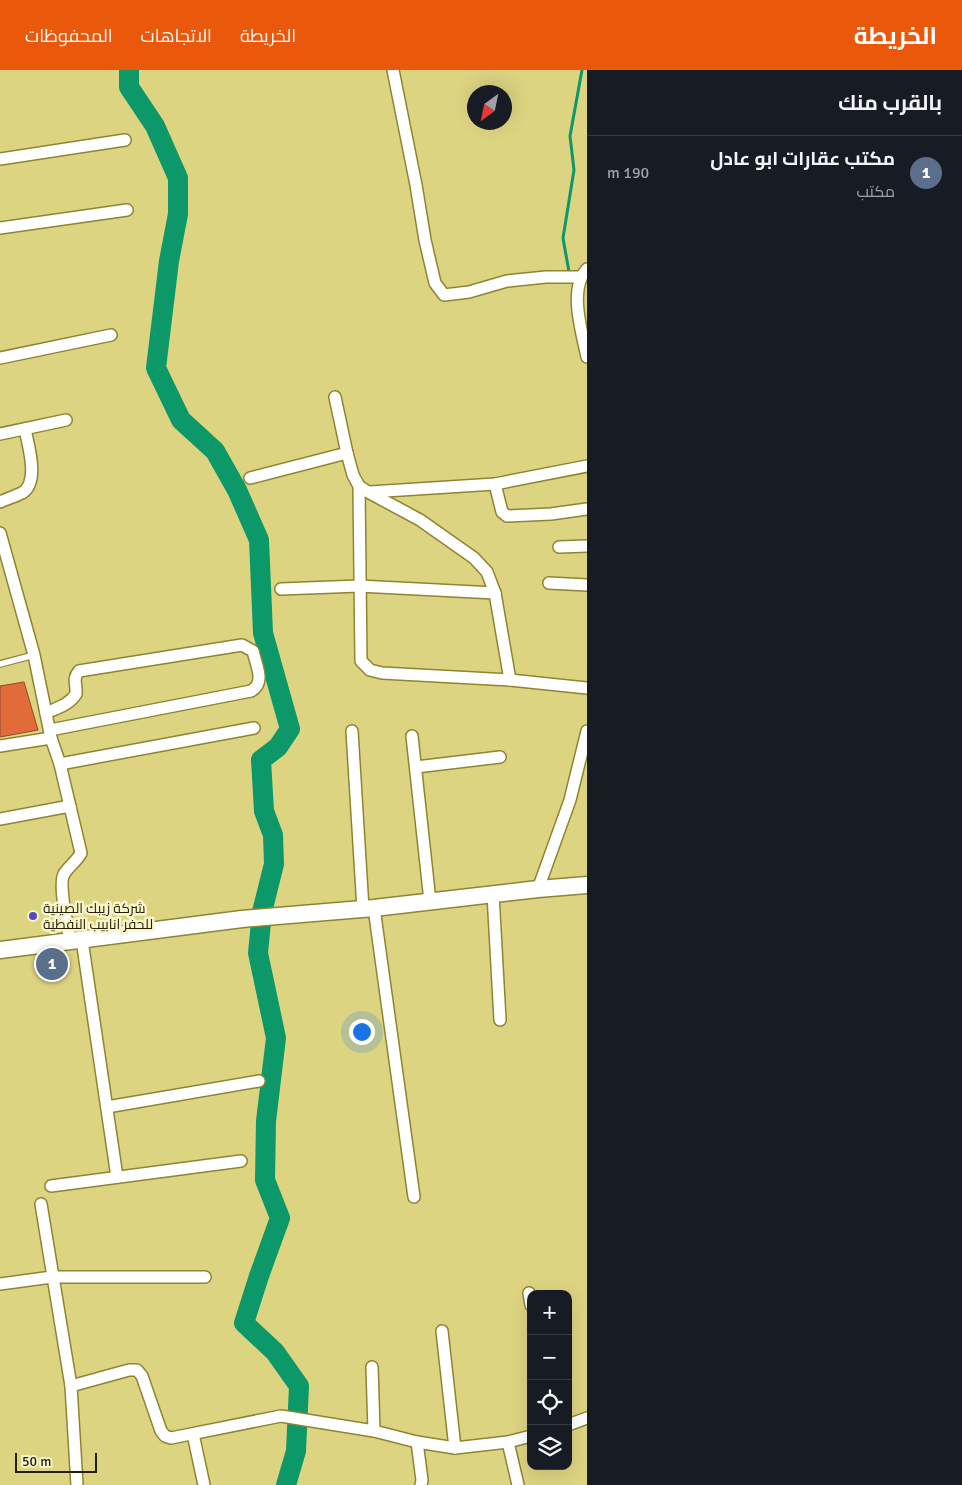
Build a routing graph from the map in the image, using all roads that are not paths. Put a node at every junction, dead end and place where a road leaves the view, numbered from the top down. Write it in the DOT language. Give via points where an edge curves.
graph roads {
  1 [pos="393,70"];
  2 [pos="124,140"];
  3 [pos="0,159"];
  4 [pos="128,210"];
  5 [pos="0,228"];
  6 [pos="584,273"];
  7 [pos="111,335"];
  8 [pos="587,357"];
  9 [pos="0,358"];
  10 [pos="335,397"];
  11 [pos="66,420"];
  12 [pos="25,429"];
  13 [pos="0,434"];
  14 [pos="347,453"];
  15 [pos="587,466"];
  16 [pos="250,478"];
  17 [pos="495,484"];
  18 [pos="364,489"];
  19 [pos="0,502"];
  20 [pos="587,509"];
  21 [pos="1,541"];
  22 [pos="587,546"];
  23 [pos="559,547"];
  24 [pos="549,583"];
  25 [pos="587,584"];
  26 [pos="359,586"];
  27 [pos="281,588"];
  28 [pos="495,593"];
  29 [pos="34,656"];
  30 [pos="0,664"];
  31 [pos="510,680"];
  32 [pos="587,688"];
  33 [pos="46,713"];
  34 [pos="254,728"];
  35 [pos="587,731"];
  36 [pos="352,732"];
  37 [pos="50,734"];
  38 [pos="412,736"];
  39 [pos="0,746"];
  40 [pos="585,746"];
  41 [pos="500,757"];
  42 [pos="60,764"];
  43 [pos="416,767"];
  44 [pos="70,806"];
  45 [pos="0,819"];
  46 [pos="587,885"];
  47 [pos="538,889"];
  48 [pos="493,894"];
  49 [pos="430,901"];
  50 [pos="368,908"];
  51 [pos="76,940"];
  52 [pos="0,950"];
  53 [pos="500,1020"];
  54 [pos="259,1081"];
  55 [pos="107,1107"];
  56 [pos="242,1161"];
  57 [pos="117,1178"];
  58 [pos="51,1186"];
  59 [pos="414,1197"];
  60 [pos="41,1204"];
  61 [pos="52,1277"];
  62 [pos="205,1277"];
  63 [pos="0,1284"];
  64 [pos="442,1331"];
  65 [pos="372,1368"];
  66 [pos="71,1386"];
  67 [pos="587,1418"];
  68 [pos="572,1424"];
  69 [pos="374,1431"];
  70 [pos="193,1434"];
  71 [pos="527,1437"];
  72 [pos="417,1442"];
  73 [pos="508,1442"];
  74 [pos="455,1448"];
  75 [pos="77,1485"];
  76 [pos="204,1485"];
  77 [pos="421,1485"];
  78 [pos="518,1485"];
  1 -- 6 [label="street" via="425,240 435,283 444,295 469,292 506,281"];
  2 -- 3 [label="street"];
  4 -- 5 [label="street"];
  6 -- 8 [label="street" via="576,308"];
  7 -- 9 [label="street"];
  10 -- 14 [label="street"];
  11 -- 12 [label="street"];
  12 -- 13 [label="street"];
  12 -- 19 [label="street" via="33,473 24,492"];
  14 -- 16 [label="street"];
  14 -- 18 [label="street" via="353,475"];
  15 -- 17 [label="street"];
  17 -- 18 [label="street"];
  17 -- 20 [label="street" via="502,512 508,516"];
  18 -- 26 [label="street"];
  18 -- 28 [label="street" via="420,520 474,558 487,572"];
  21 -- 29 [label="street"];
  22 -- 23 [label="street"];
  24 -- 25 [label="street"];
  26 -- 27 [label="street"];
  26 -- 28 [label="street"];
  26 -- 31 [label="street" via="361,661 370,670"];
  28 -- 31 [label="street"];
  29 -- 30 [label="lane"];
  29 -- 33 [label="street"];
  31 -- 32 [label="street"];
  33 -- 37 [label="street"];
  33 -- 37 [label="street" via="73,699 76,694 75,675 79,671 242,645 253,651 260,676 256,688 251,691"];
  34 -- 42 [label="street"];
  35 -- 40 [label="street"];
  36 -- 50 [label="street"];
  37 -- 39 [label="street"];
  37 -- 42 [label="street"];
  38 -- 43 [label="street"];
  40 -- 47 [label="street" via="570,800"];
  41 -- 43 [label="street"];
  42 -- 44 [label="street"];
  43 -- 49 [label="street"];
  44 -- 45 [label="street"];
  44 -- 51 [label="street" via="81,853 63,875 62,886"];
  46 -- 47 [label="main road"];
  47 -- 48 [label="main road"];
  48 -- 49 [label="main road"];
  48 -- 53 [label="street"];
  49 -- 50 [label="main road"];
  50 -- 51 [label="main road" via="242,919"];
  50 -- 59 [label="street"];
  51 -- 52 [label="main road"];
  51 -- 55 [label="street"];
  54 -- 55 [label="street"];
  55 -- 57 [label="street"];
  56 -- 57 [label="street"];
  57 -- 58 [label="street"];
  60 -- 61 [label="street"];
  61 -- 62 [label="street"];
  61 -- 63 [label="street"];
  61 -- 66 [label="street"];
  64 -- 74 [label="street"];
  65 -- 69 [label="street"];
  66 -- 70 [label="street" via="137,1370 142,1376 160,1431 171,1438"];
  66 -- 75 [label="street"];
  67 -- 68 [label="street"];
  69 -- 70 [label="street" via="281,1416"];
  69 -- 72 [label="street"];
  70 -- 76 [label="street"];
  71 -- 73 [label="street"];
  72 -- 74 [label="street"];
  72 -- 77 [label="street"];
  73 -- 74 [label="street"];
  73 -- 78 [label="street"];
}
